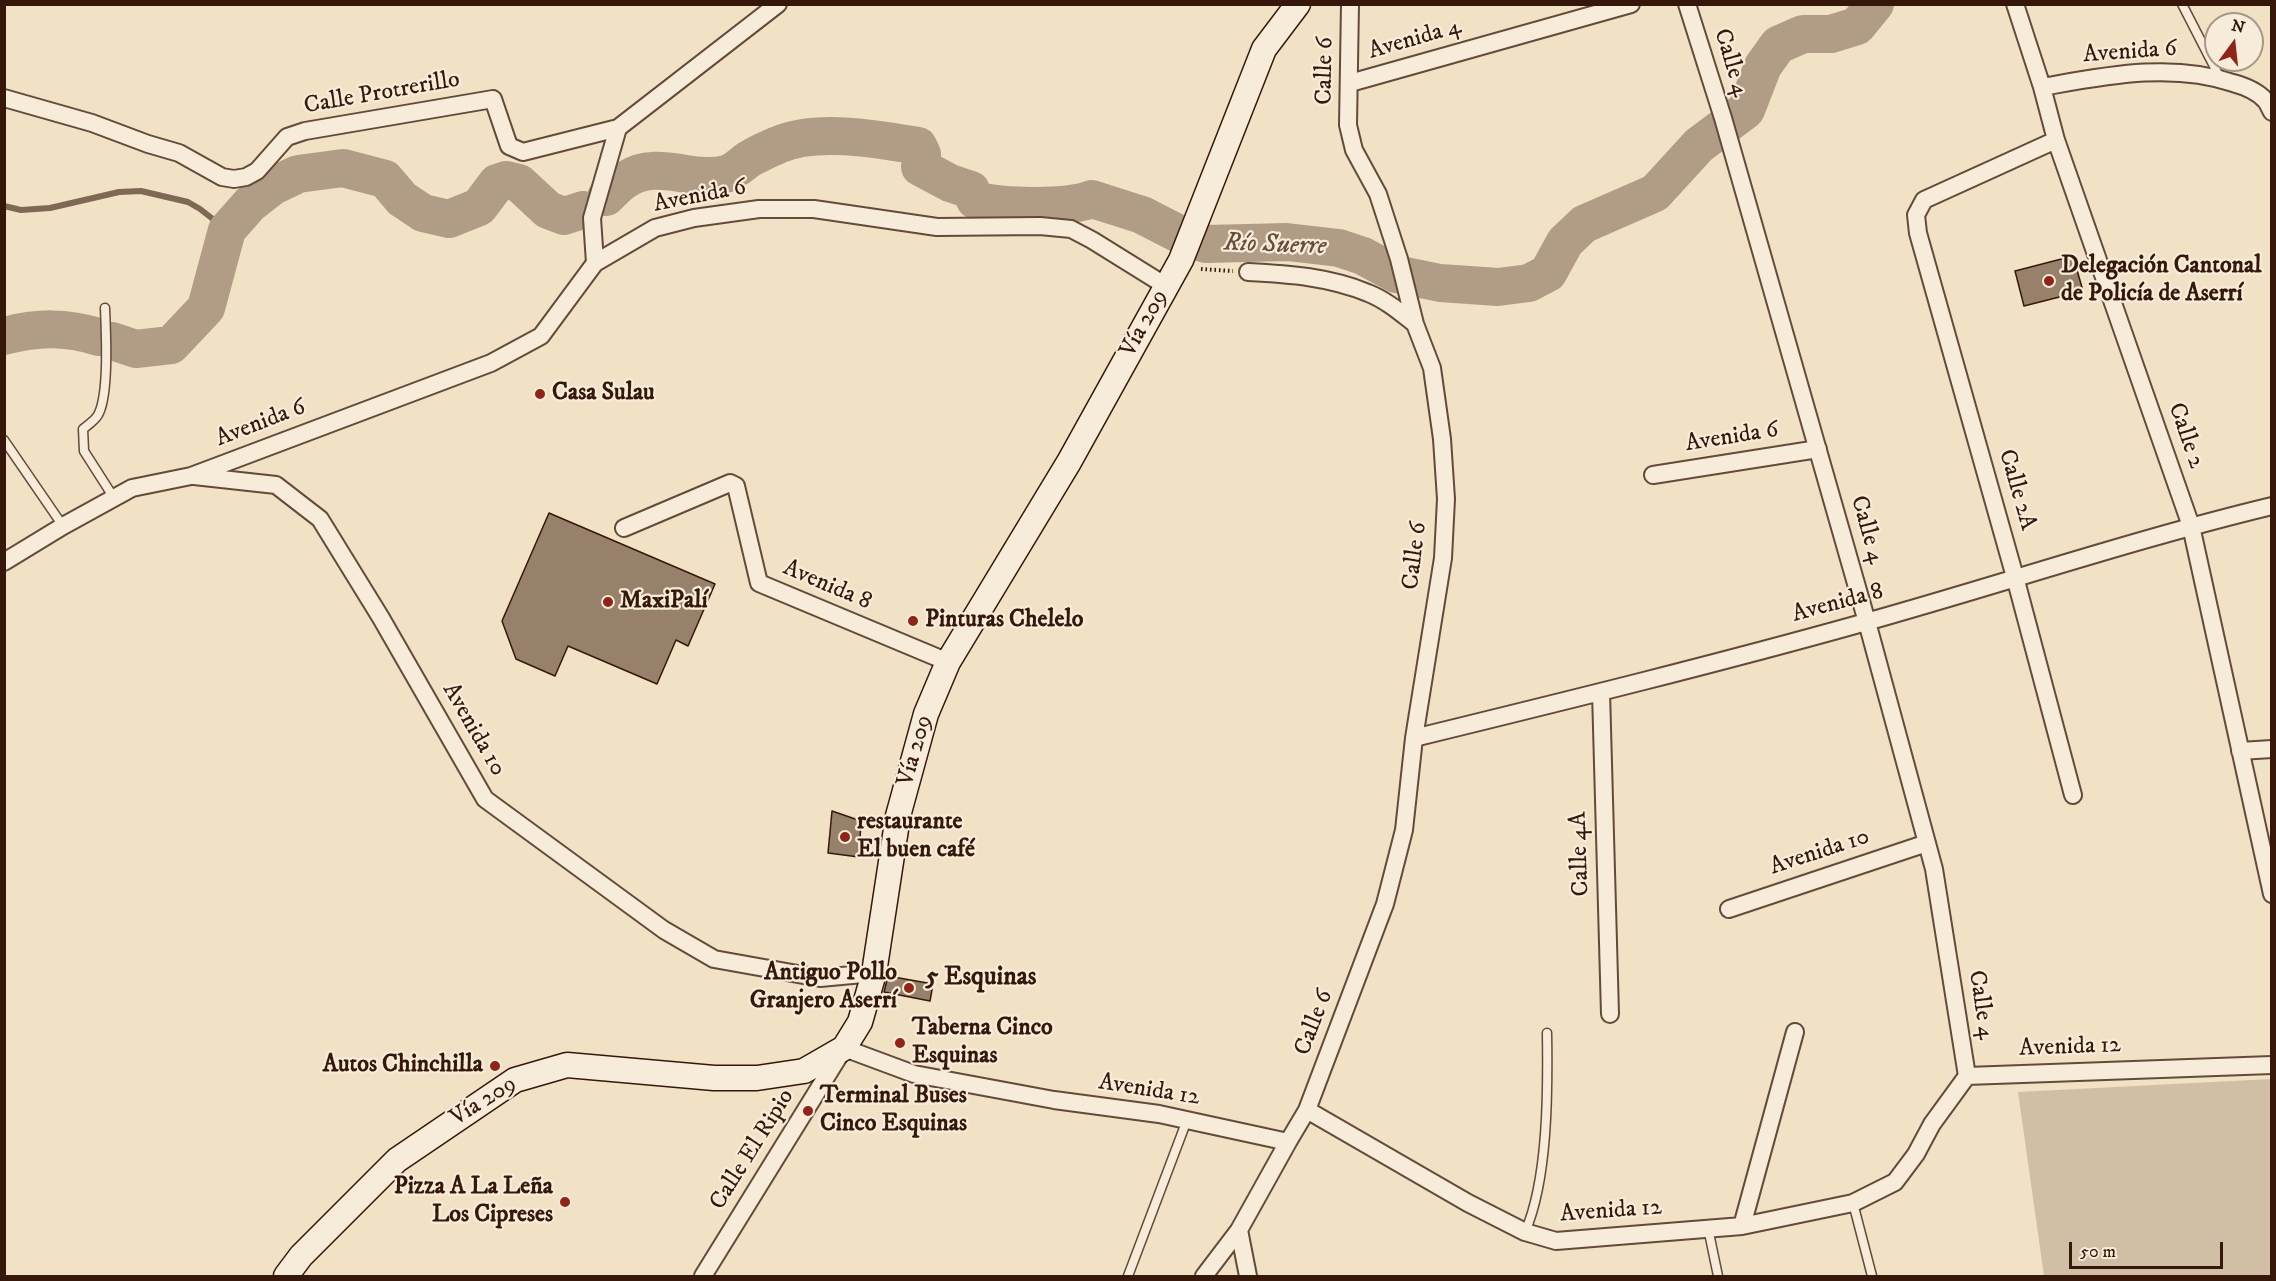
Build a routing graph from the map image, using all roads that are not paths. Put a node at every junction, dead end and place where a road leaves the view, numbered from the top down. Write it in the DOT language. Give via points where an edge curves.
graph roads {
  1 [pos="778,4"];
  2 [pos="1298,4"];
  3 [pos="1350,4"];
  4 [pos="1631,4"];
  5 [pos="1687,4"];
  6 [pos="2016,4"];
  7 [pos="2182,4"];
  8 [pos="2220,78"];
  9 [pos="1350,83"];
  10 [pos="2042,87"];
  11 [pos="4,98"];
  12 [pos="2271,112"];
  13 [pos="618,128"];
  14 [pos="2056,140"];
  15 [pos="595,263"];
  16 [pos="1176,268"];
  17 [pos="1248,272"];
  18 [pos="105,308"];
  19 [pos="1415,324"];
  20 [pos="4,440"];
  21 [pos="1818,449"];
  22 [pos="1653,475"];
  23 [pos="191,476"];
  24 [pos="114,498"];
  25 [pos="2271,506"];
  26 [pos="63,526"];
  27 [pos="2191,526"];
  28 [pos="624,528"];
  29 [pos="4,562"];
  30 [pos="2015,577"];
  31 [pos="1867,622"];
  32 [pos="948,662"];
  33 [pos="1601,692"];
  34 [pos="1414,738"];
  35 [pos="2271,749"];
  36 [pos="2240,751"];
  37 [pos="2073,795"];
  38 [pos="1927,843"];
  39 [pos="2271,894"];
  40 [pos="1729,909"];
  41 [pos="874,973"];
  42 [pos="1610,1014"];
  43 [pos="1795,1032"];
  44 [pos="1548,1033"];
  45 [pos="844,1048"];
  46 [pos="2271,1065"];
  47 [pos="1967,1076"];
  48 [pos="1307,1110"];
  49 [pos="1187,1120"];
  50 [pos="1288,1142"];
  51 [pos="1853,1203"];
  52 [pos="1742,1226"];
  53 [pos="1708,1228"];
  54 [pos="1239,1230"];
  55 [pos="1525,1232"];
  56 [pos="286,1276"];
  57 [pos="703,1276"];
  58 [pos="1128,1276"];
  59 [pos="1204,1276"];
  60 [pos="1248,1276"];
  61 [pos="1718,1276"];
  62 [pos="1872,1276"];
  1 -- 13 [label="street"];
  2 -- 16 [label="main road, Vía 209" via="1264,49"];
  3 -- 9 [label="street, Calle 6"];
  4 -- 9 [label="street, Avenida 4"];
  5 -- 21 [label="street, Calle 4"];
  6 -- 10 [label="street, Calle 2"];
  7 -- 8 [label="lane"];
  8 -- 10 [label="street, Avenida 6" via="2180,72 2120,73"];
  8 -- 12 [label="street, Avenida 6" via="2248,87 2265,100"];
  9 -- 19 [label="street, Calle 6" via="1348,125 1354,150 1378,194"];
  10 -- 14 [label="street, Calle 2"];
  11 -- 13 [label="street, Calle Protrerillo" via="178,153 222,177 234,179 258,171 287,137 305,131 493,99 509,146 523,152"];
  13 -- 15 [label="street" via="592,218"];
  14 -- 27 [label="street, Calle 2"];
  14 -- 30 [label="street, Calle 2A" via="1924,200 1916,215"];
  15 -- 16 [label="street, Avenida 6" via="655,228 694,218 759,209 814,208 937,227 1071,229"];
  15 -- 23 [label="street, Avenida 6" via="541,336 491,363"];
  16 -- 32 [label="main road, Vía 209" via="1069,462"];
  17 -- 19 [label="street" via="1296,274 1339,283 1370,293"];
  18 -- 24 [label="lane" via="103,396 99,414 83,429 83,440 84,451"];
  19 -- 34 [label="street, Calle 6" via="1432,368 1446,499 1443,558"];
  20 -- 26 [label="lane"];
  21 -- 22 [label="street, Avenida 6"];
  21 -- 31 [label="street, Calle 4"];
  23 -- 24 [label="street" via="132,488"];
  23 -- 41 [label="street, Avenida 10" via="276,485 320,519 485,800 664,930 714,959 820,978"];
  24 -- 26 [label="street"];
  25 -- 27 [label="street, Avenida 8"];
  26 -- 29 [label="street"];
  27 -- 30 [label="street, Avenida 8"];
  27 -- 36 [label="street, Calle 2"];
  28 -- 32 [label="street, Avenida 8" via="733,483 759,583"];
  30 -- 31 [label="street, Avenida 8"];
  30 -- 37 [label="street, Calle 2A"];
  31 -- 33 [label="street, Avenida 8"];
  31 -- 38 [label="street, Calle 4"];
  32 -- 41 [label="main road, Vía 209" via="926,714 898,816"];
  33 -- 34 [label="street, Avenida 8"];
  33 -- 42 [label="street, Calle 4A"];
  34 -- 48 [label="street, Calle 6" via="1404,830 1385,904"];
  35 -- 36 [label="street"];
  36 -- 39 [label="street, Calle 2"];
  38 -- 40 [label="street, Avenida 10"];
  38 -- 47 [label="street, Calle 4"];
  41 -- 45 [label="main road, Vía 209" via="860,1022"];
  43 -- 52 [label="street"];
  44 -- 55 [label="lane" via="1541,1165 1533,1214"];
  45 -- 49 [label="street, Avenida 12" via="914,1074"];
  45 -- 56 [label="main road, Vía 209" via="804,1071 757,1078 567,1065 515,1080 397,1160"];
  45 -- 57 [label="street, Calle El Ripio"];
  46 -- 47 [label="street, Avenida 12"];
  47 -- 51 [label="street, Avenida 12" via="1896,1182"];
  48 -- 50 [label="street"];
  48 -- 55 [label="street, Avenida 12"];
  49 -- 50 [label="street, Avenida 12"];
  49 -- 58 [label="lane"];
  50 -- 54 [label="street"];
  51 -- 52 [label="street, Avenida 12"];
  51 -- 62 [label="lane"];
  52 -- 53 [label="street, Avenida 12"];
  53 -- 55 [label="street, Avenida 12" via="1556,1241"];
  53 -- 61 [label="lane"];
  54 -- 59 [label="street"];
  54 -- 60 [label="street"];
}
